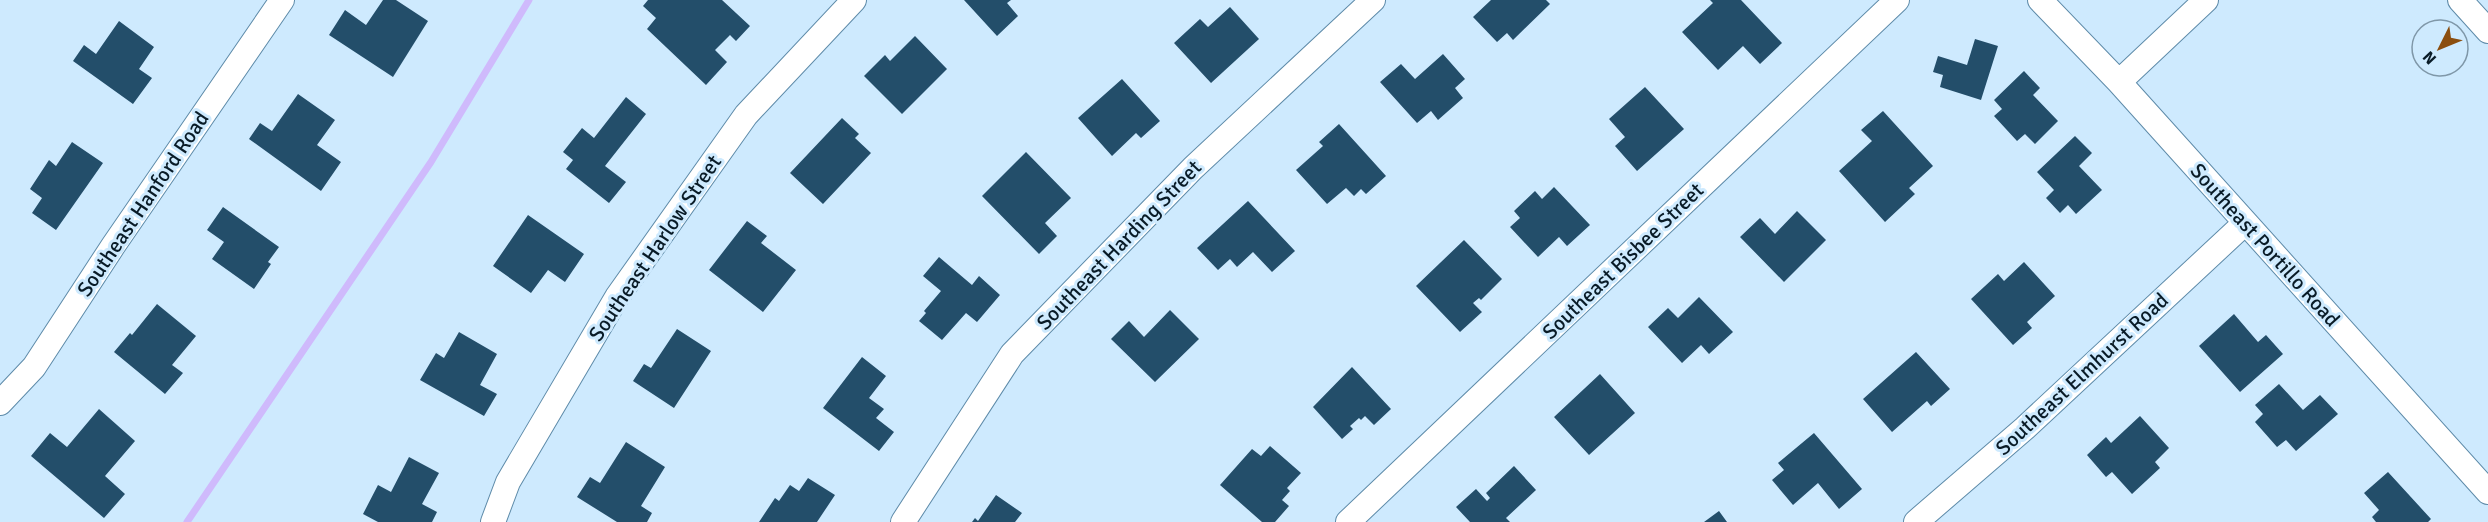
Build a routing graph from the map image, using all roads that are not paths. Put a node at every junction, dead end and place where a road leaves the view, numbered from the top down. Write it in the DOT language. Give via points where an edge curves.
graph roads {
  1 [pos="282,0"];
  2 [pos="854,0"];
  3 [pos="1373,0"];
  4 [pos="1897,0"];
  5 [pos="2040,0"];
  6 [pos="2206,0"];
  7 [pos="2460,0"];
  8 [pos="2488,31"];
  9 [pos="2119,82"];
  10 [pos="2245,223"];
  11 [pos="0,404"];
  12 [pos="2488,492"];
  13 [pos="493,522"];
  14 [pos="903,522"];
  15 [pos="1348,522"];
  16 [pos="1916,522"];
  1 -- 11 [label="street, Southeast Hanford Road" via="34,367"];
  2 -- 13 [label="street, Southeast Harlow Street" via="746,115 617,297 508,482"];
  3 -- 14 [label="street, Southeast Harding Street" via="1193,168 1012,354"];
  4 -- 15 [label="street, Southeast Bisbee Street"];
  5 -- 9 [label="street, Southeast Portillo Road"];
  6 -- 9 [label="street"];
  7 -- 8 [label="street"];
  9 -- 10 [label="street, Southeast Portillo Road"];
  10 -- 12 [label="street, Southeast Portillo Road"];
  10 -- 16 [label="street, Southeast Elmhurst Road" via="2025,428"];
}
